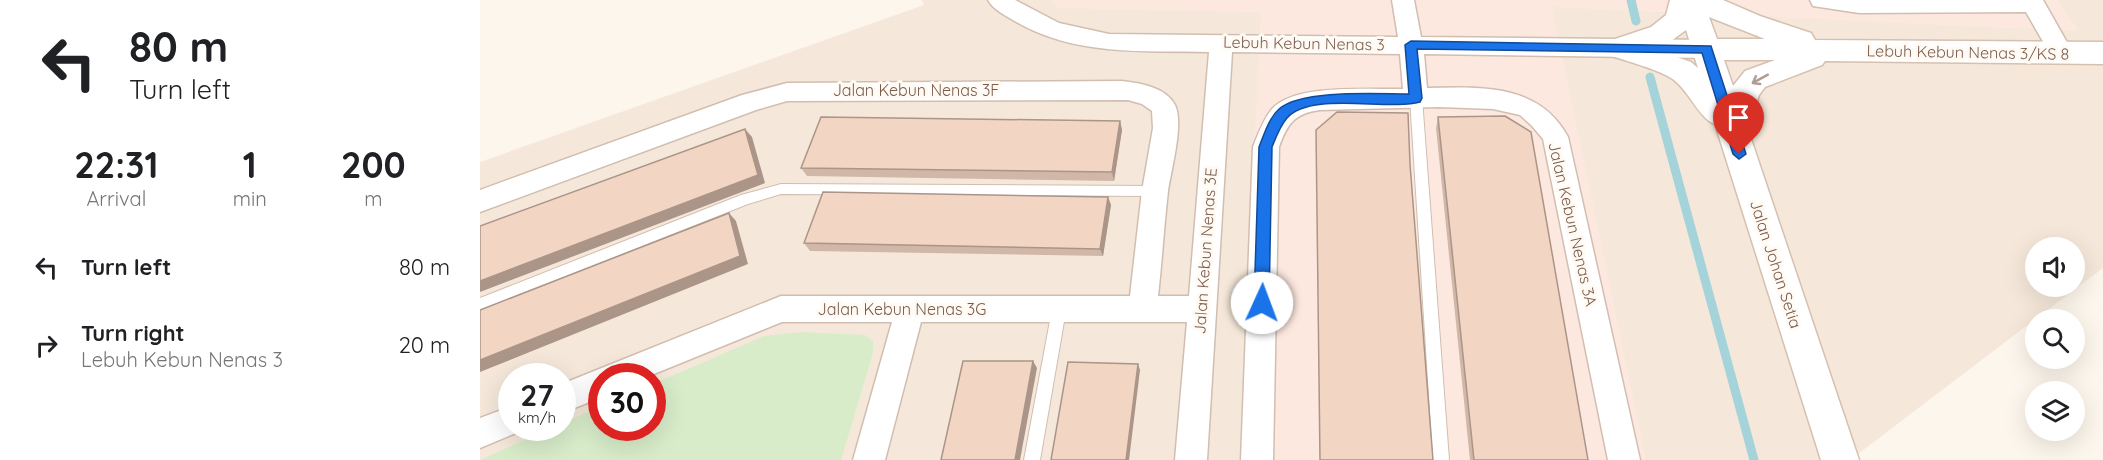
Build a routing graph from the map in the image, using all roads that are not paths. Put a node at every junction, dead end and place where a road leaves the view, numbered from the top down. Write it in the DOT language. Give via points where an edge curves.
graph roads {
  1 [pos="999,0"];
  2 [pos="1403,0"];
  3 [pos="1684,0"];
  4 [pos="1690,0"];
  5 [pos="1702,0"];
  6 [pos="1821,0"];
  7 [pos="2032,2"];
  8 [pos="1911,3"];
  9 [pos="1221,42"];
  10 [pos="1411,45"];
  11 [pos="1619,48"];
  12 [pos="1707,49"];
  13 [pos="1834,50"];
  14 [pos="2061,53"];
  15 [pos="2103,53"];
  16 [pos="1416,98"];
  17 [pos="1732,132"];
  18 [pos="1155,190"];
  19 [pos="480,201"];
  20 [pos="480,304"];
  21 [pos="910,308"];
  22 [pos="1143,309"];
  23 [pos="1201,309"];
  24 [pos="1059,310"];
  25 [pos="648,363"];
  26 [pos="498,426"];
  27 [pos="480,433"];
  28 [pos="869,460"];
  29 [pos="1032,460"];
  30 [pos="1191,460"];
  31 [pos="1257,460"];
  32 [pos="1441,460"];
  33 [pos="1624,460"];
  34 [pos="1840,460"];
  1 -- 9 [label="street, Lebuh Kebun Nenas 3" via="1051,30 1077,38 1109,42"];
  2 -- 10 [label="street"];
  3 -- 11 [label="main road" via="1679,20 1662,34"];
  4 -- 12 [label="main road, Jalan Johan Setia"];
  5 -- 13 [label="main road" via="1753,25"];
  6 -- 8 [label="street" via="1841,5"];
  7 -- 8 [label="street"];
  7 -- 14 [label="street"];
  9 -- 10 [label="street, Lebuh Kebun Nenas 3"];
  9 -- 23 [label="street, Jalan Kebun Nenas 3E"];
  10 -- 11 [label="street, Lebuh Kebun Nenas 3"];
  10 -- 16 [label="street"];
  11 -- 12 [label="street, Lebuh Kebun Nenas 3"];
  11 -- 17 [label="main road" via="1682,70"];
  12 -- 13 [label="main road, Lebuh Kebun Nenas 3"];
  12 -- 17 [label="main road, Jalan Johan Setia"];
  13 -- 14 [label="main road, Lebuh Kebun Nenas 3/KS 8"];
  13 -- 17 [label="main road, one-way" via="1755,79 1744,91"];
  14 -- 15 [label="main road, Lebuh Kebun Nenas 3/KS 8"];
  16 -- 31 [label="street, Jalan Kebun Nenas 3A" via="1301,104 1284,113 1273,129 1266,147"];
  16 -- 32 [label="lane"];
  16 -- 33 [label="street, Jalan Kebun Nenas 3A" via="1481,99 1524,106 1542,118 1555,137"];
  17 -- 34 [label="main road, Jalan Johan Setia"];
  18 -- 19 [label="street, Jalan Kebun Nenas 3F" via="1165,128 1164,108 1155,98 1142,93 838,90 787,92 751,102"];
  18 -- 20 [label="lane" via="781,189 746,199"];
  18 -- 22 [label="street, Jalan Kebun Nenas 3F"];
  21 -- 24 [label="street, Jalan Kebun Nenas 3G"];
  21 -- 25 [label="street, Jalan Kebun Nenas 3G" via="782,309"];
  21 -- 28 [label="street"];
  22 -- 23 [label="street, Jalan Kebun Nenas 3G"];
  22 -- 24 [label="street, Jalan Kebun Nenas 3G"];
  23 -- 30 [label="street, Jalan Kebun Nenas 3E"];
  24 -- 29 [label="lane"];
  26 -- 27 [label="street"];
}
